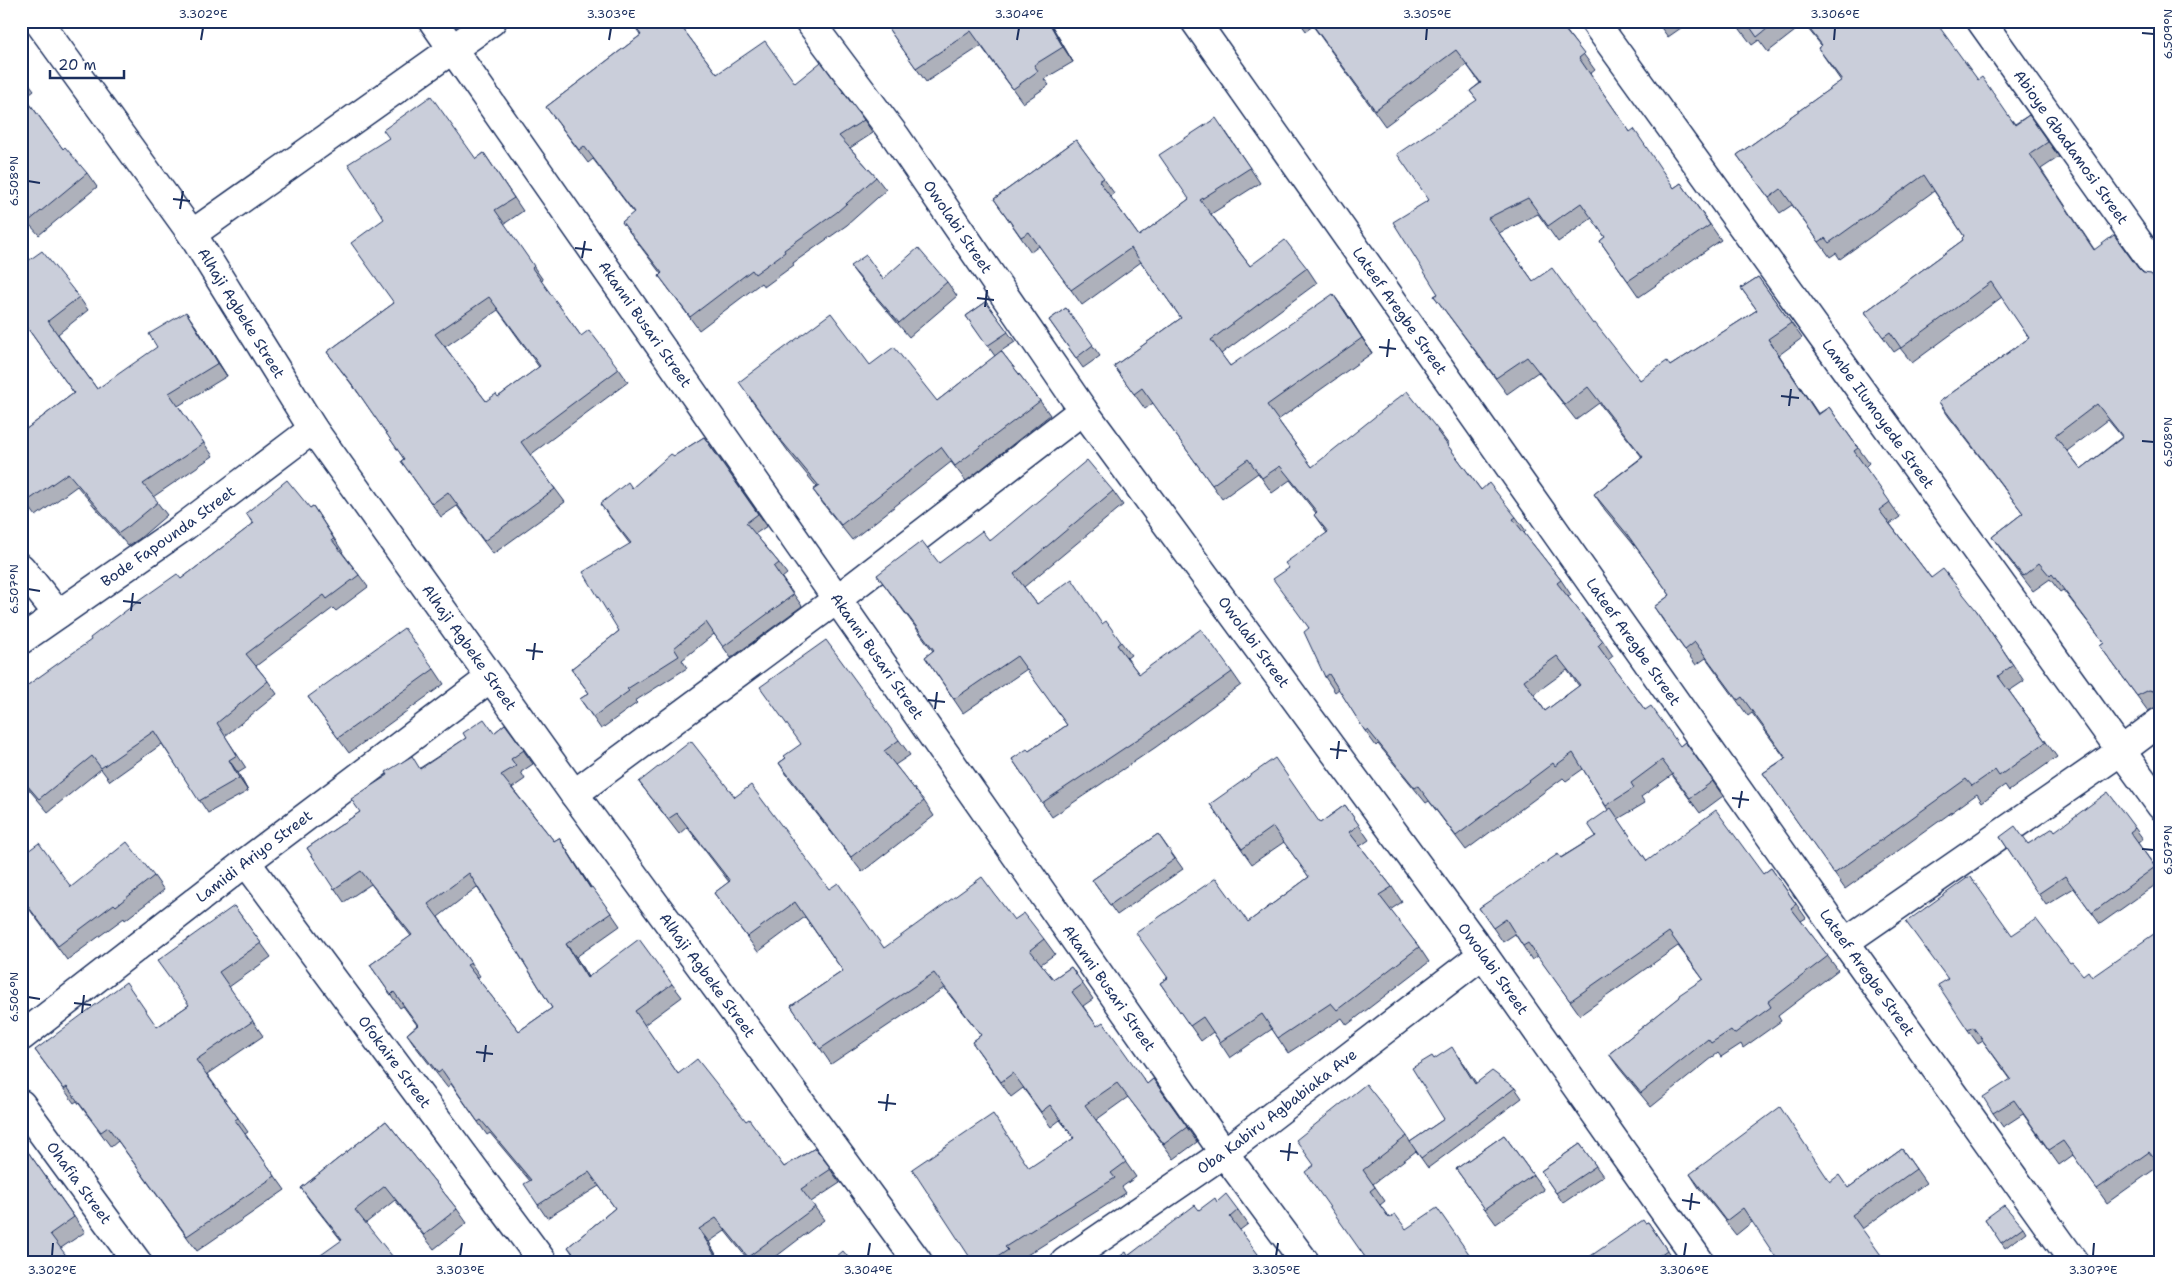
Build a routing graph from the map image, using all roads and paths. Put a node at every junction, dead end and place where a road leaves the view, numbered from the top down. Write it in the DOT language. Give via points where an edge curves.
graph roads {
  1 [pos="38,21"];
  2 [pos="433,21"];
  3 [pos="492,21"];
  4 [pos="809,21"];
  5 [pos="1195,21"];
  6 [pos="1594,21"];
  7 [pos="1981,21"];
  8 [pos="453,49"];
  9 [pos="192,234"];
  10 [pos="2161,274"];
  11 [pos="1083,410"];
  12 [pos="313,429"];
  13 [pos="21,568"];
  14 [pos="836,600"];
  15 [pos="58,614"];
  16 [pos="21,640"];
  17 [pos="490,678"];
  18 [pos="2161,720"];
  19 [pos="2121,751"];
  20 [pos="574,794"];
  21 [pos="2161,806"];
  22 [pos="246,862"];
  23 [pos="1845,942"];
  24 [pos="1483,954"];
  25 [pos="21,1037"];
  26 [pos="21,1104"];
  27 [pos="1224,1153"];
  28 [pos="137,1262"];
  29 [pos="543,1262"];
  30 [pos="918,1262"];
  31 [pos="1065,1262"];
  32 [pos="1304,1262"];
  33 [pos="1700,1262"];
  34 [pos="2074,1262"];
  1 -- 9 [label="street, Alhaji Agbeke Street"];
  2 -- 8 [label="street, Akanni Busari Street"];
  3 -- 8 [label="street"];
  4 -- 11 [label="street, Owolabi Street" via="896,137"];
  5 -- 23 [label="street, Lateef Aregbe Street"];
  6 -- 19 [label="street, Lambe Ilumoyede Street"];
  7 -- 10 [label="street, Abioye Gbadamosi Street"];
  8 -- 9 [label="street"];
  8 -- 14 [label="street, Akanni Busari Street"];
  9 -- 12 [label="street, Alhaji Agbeke Street"];
  11 -- 14 [label="street"];
  11 -- 24 [label="street, Owolabi Street"];
  12 -- 15 [label="street, Bode Fapounda Street" via="185,526"];
  12 -- 17 [label="street, Alhaji Agbeke Street"];
  13 -- 15 [label="street"];
  14 -- 20 [label="street"];
  14 -- 27 [label="street, Akanni Busari Street"];
  15 -- 16 [label="street, Bode Fapounda Street"];
  17 -- 20 [label="street, Alhaji Agbeke Street"];
  17 -- 22 [label="street, Lamidi Ariyo Street"];
  18 -- 19 [label="street"];
  19 -- 21 [label="street, Lambe Ilumoyede Street"];
  19 -- 23 [label="street"];
  20 -- 30 [label="street, Alhaji Agbeke Street"];
  22 -- 25 [label="street, Lamidi Ariyo Street"];
  22 -- 29 [label="street, Ofokaire Street"];
  23 -- 34 [label="street, Lateef Aregbe Street"];
  24 -- 27 [label="street, Oba Kabiru Agbabiaka Ave"];
  24 -- 33 [label="street, Owolabi Street"];
  26 -- 28 [label="street, Ohafia Street"];
  27 -- 31 [label="street, Oba Kabiru Agbabiaka Ave"];
  27 -- 32 [label="street, Akanni Busari Street"];
}
